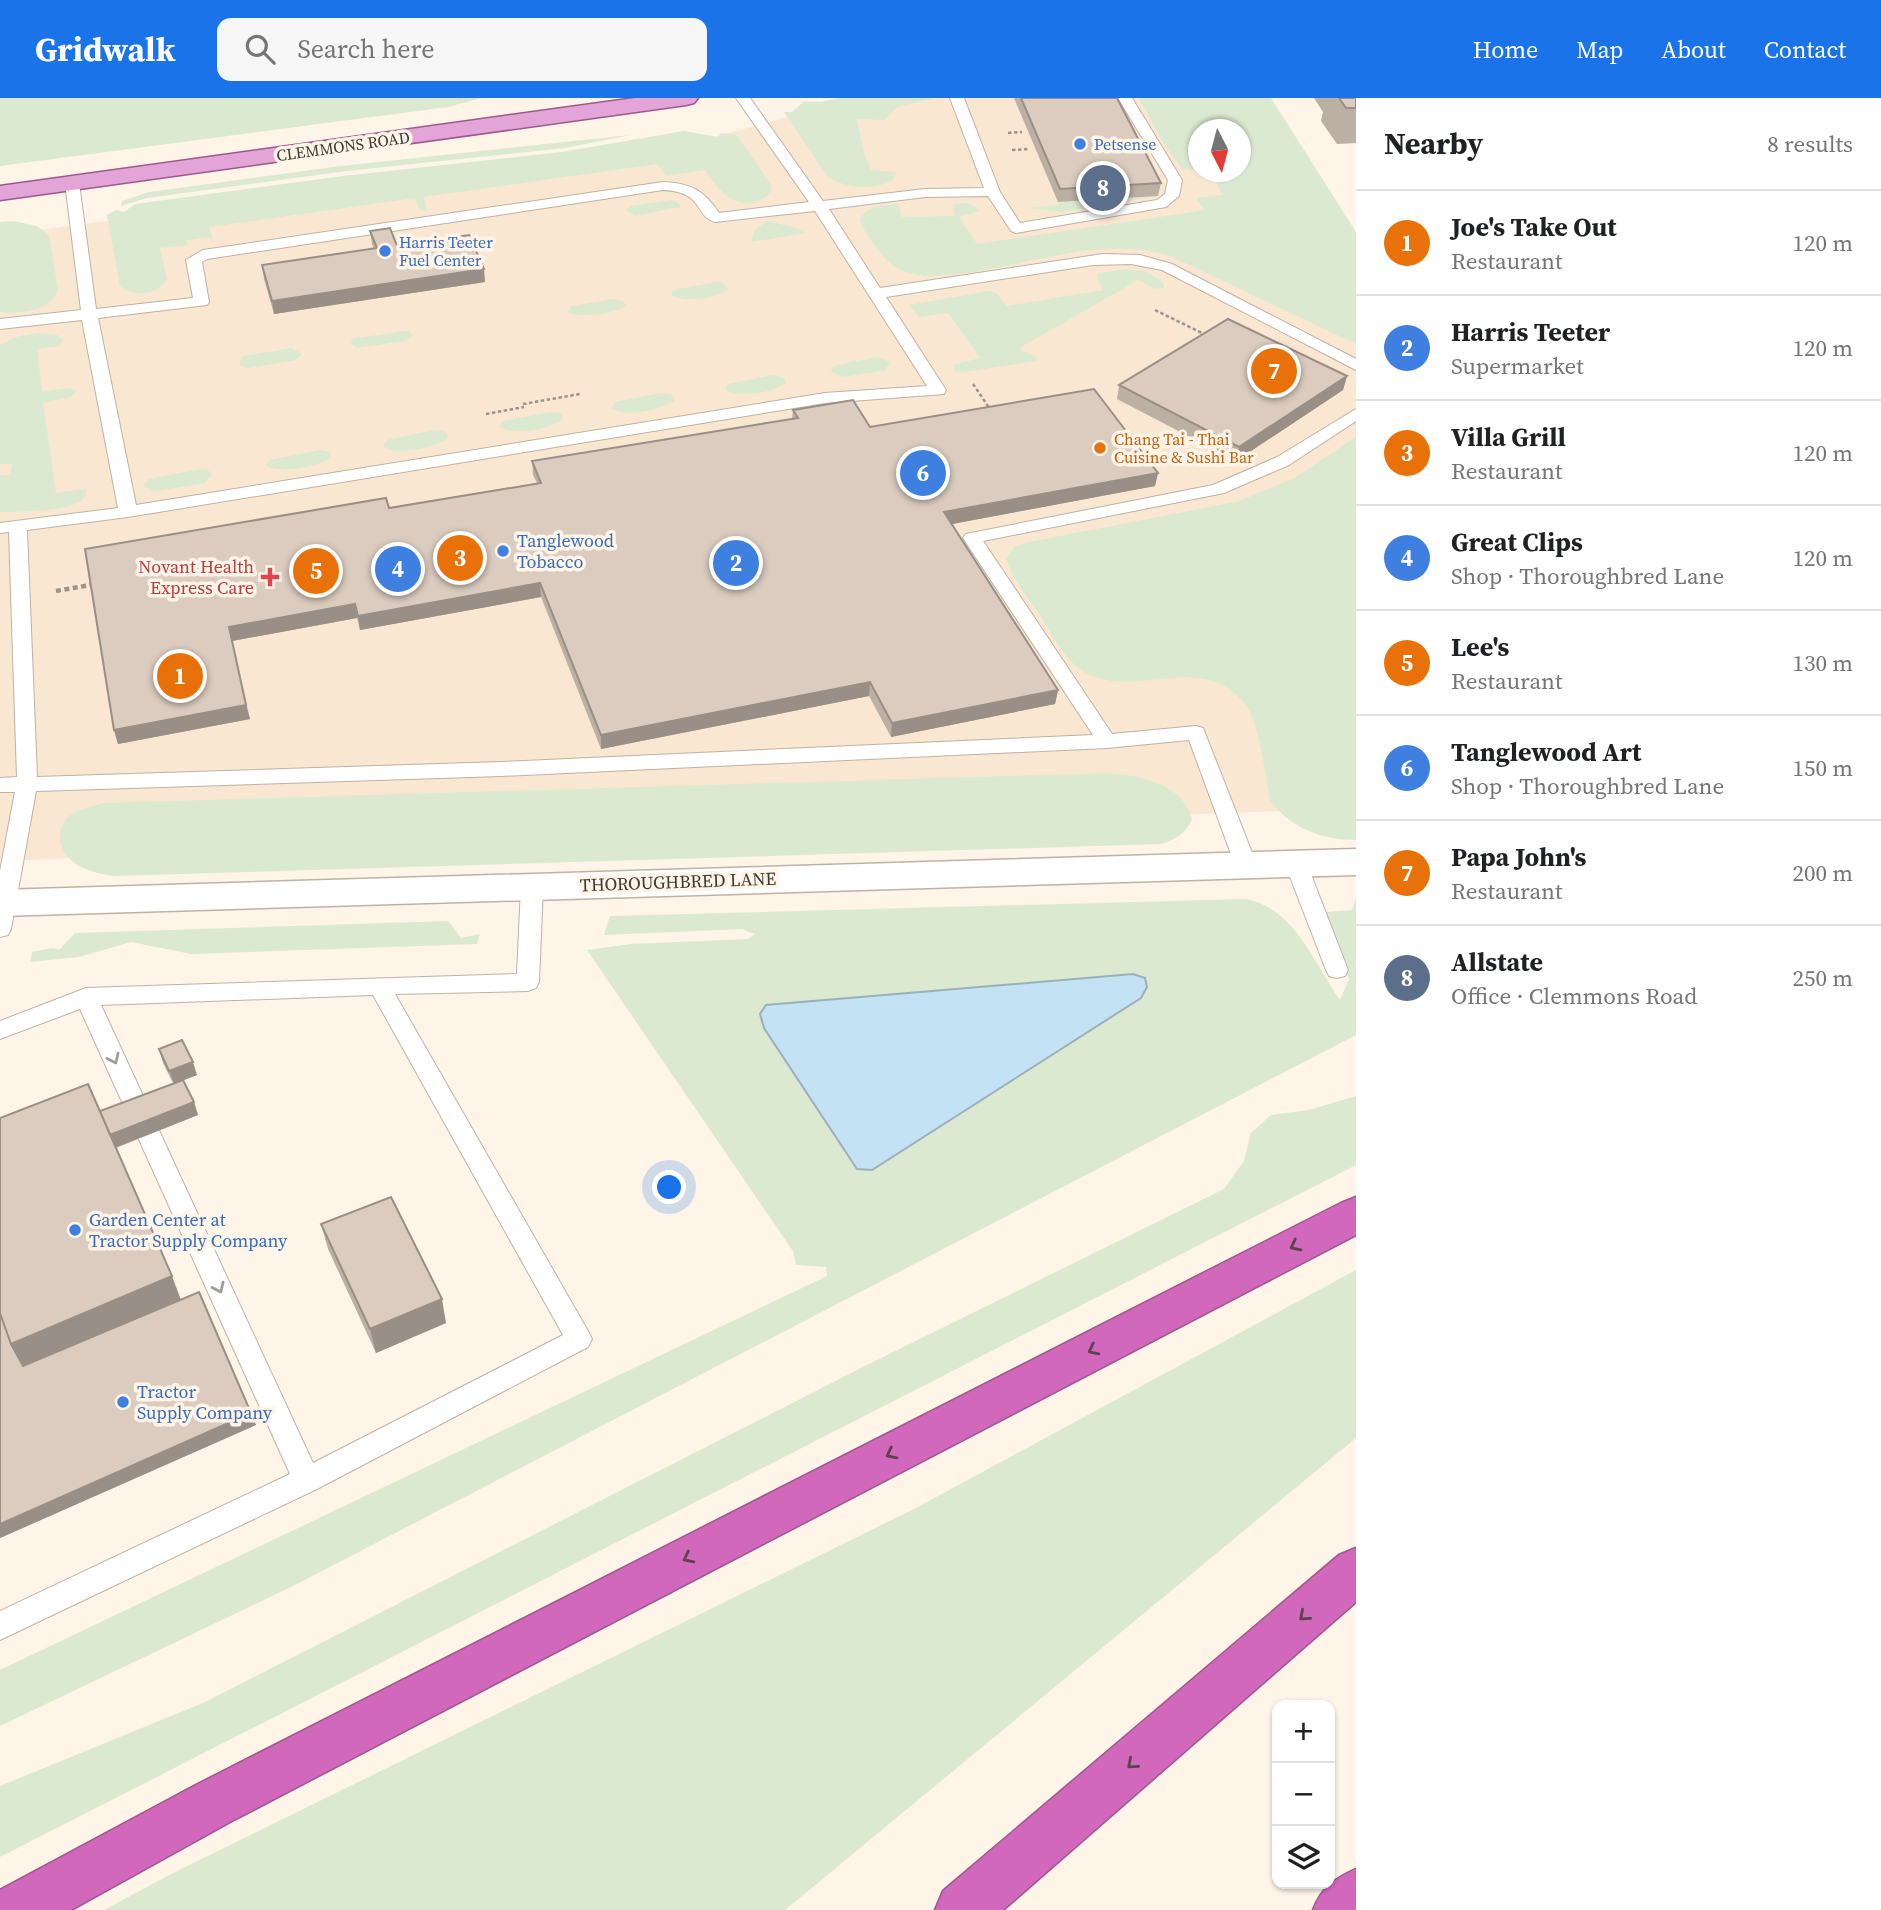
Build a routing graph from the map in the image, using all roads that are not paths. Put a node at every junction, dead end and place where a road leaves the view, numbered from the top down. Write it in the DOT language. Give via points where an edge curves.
graph roads {
  1 [pos="686,98"];
  2 [pos="743,98"];
  3 [pos="1125,98"];
  4 [pos="958,101"];
  5 [pos="72,183"];
  6 [pos="993,192"];
  7 [pos="0,193"];
  8 [pos="818,204"];
  9 [pos="1016,228"];
  10 [pos="874,294"];
  11 [pos="89,314"];
  12 [pos="0,324"];
  13 [pos="1356,365"];
  14 [pos="1356,414"];
  15 [pos="128,512"];
  16 [pos="9,527"];
  17 [pos="1107,741"];
  18 [pos="27,783"];
  19 [pos="0,785"];
  20 [pos="1356,862"];
  21 [pos="1246,864"];
  22 [pos="1296,864"];
  23 [pos="532,887"];
  24 [pos="2,911"];
  25 [pos="1336,970"];
  26 [pos="379,986"];
  27 [pos="86,997"];
  28 [pos="0,1030"];
  29 [pos="1356,1215"];
  30 [pos="307,1480"];
  31 [pos="1356,1571"];
  32 [pos="0,1626"];
  33 [pos="1356,1896"];
  34 [pos="17,1910"];
  35 [pos="962,1910"];
  36 [pos="1339,1910"];
  1 -- 5 [label="main road, CLEMMONS ROAD"];
  2 -- 8 [label="lane"];
  3 -- 9 [label="lane" via="1175,180 1172,196 1161,204"];
  4 -- 6 [label="lane"];
  5 -- 7 [label="main road, CLEMMONS ROAD"];
  5 -- 11 [label="lane"];
  6 -- 8 [label="lane" via="925,193"];
  6 -- 9 [label="lane"];
  8 -- 10 [label="lane"];
  8 -- 11 [label="lane" via="715,218 695,191 663,186 236,250 194,260 201,302"];
  10 -- 13 [label="lane" via="1115,257 1140,259 1167,267"];
  10 -- 15 [label="lane" via="938,390 825,398"];
  11 -- 12 [label="lane"];
  11 -- 15 [label="lane"];
  14 -- 17 [label="lane" via="1283,461 1218,489 972,538"];
  15 -- 16 [label="lane"];
  16 -- 18 [label="lane" via="20,597"];
  17 -- 18 [label="lane" via="515,769"];
  17 -- 21 [label="lane" via="1196,733"];
  18 -- 19 [label="lane"];
  18 -- 24 [label="lane"];
  20 -- 22 [label="street, THOROUGHBRED LANE"];
  21 -- 22 [label="street, THOROUGHBRED LANE"];
  21 -- 23 [label="street, THOROUGHBRED LANE"];
  22 -- 25 [label="lane"];
  23 -- 24 [label="street, THOROUGHBRED LANE"];
  23 -- 26 [label="lane" via="528,982"];
  26 -- 27 [label="lane"];
  26 -- 30 [label="lane" via="579,1339"];
  27 -- 28 [label="lane"];
  27 -- 30 [label="lane, one-way"];
  29 -- 34 [label="highway, one-way" via="224,1797"];
  30 -- 32 [label="lane"];
  31 -- 35 [label="highway, one-way"];
  33 -- 36 [label="highway"];
}
